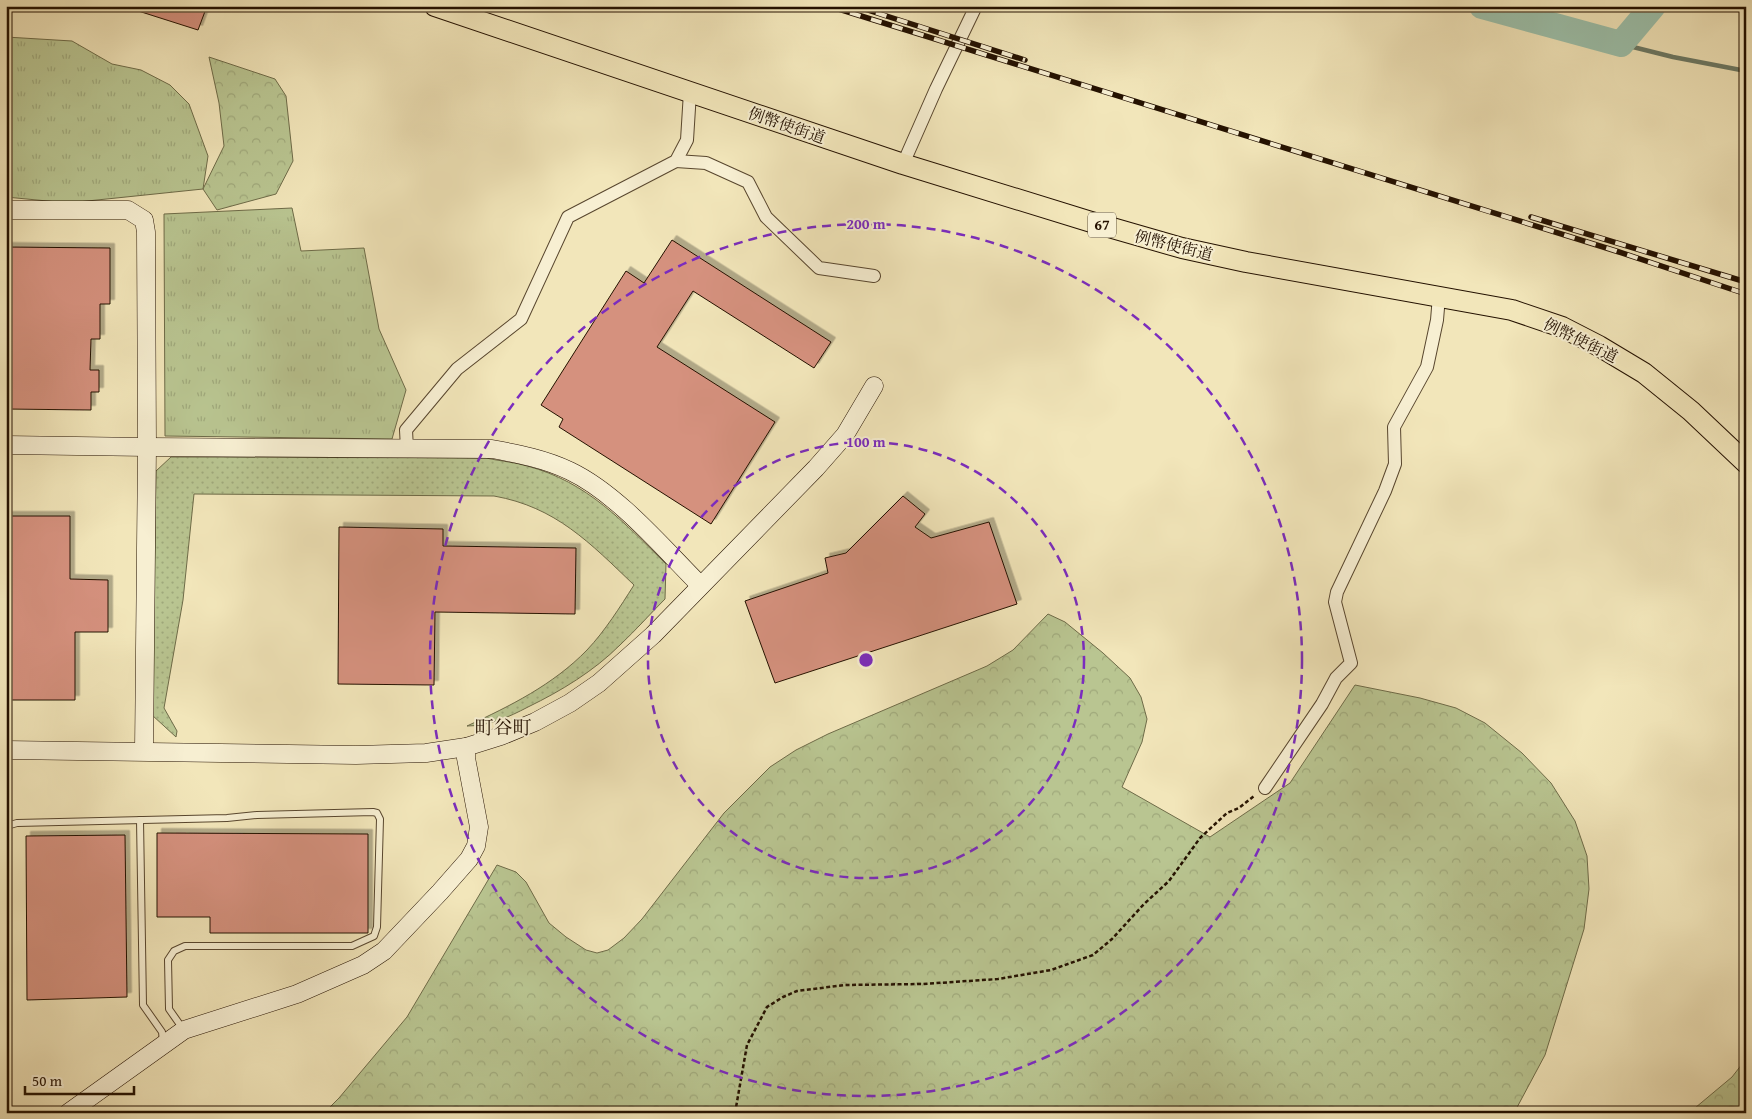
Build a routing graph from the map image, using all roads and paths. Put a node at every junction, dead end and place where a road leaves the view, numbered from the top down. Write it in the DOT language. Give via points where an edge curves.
graph roads {
  1 [pos="435,6"];
  2 [pos="976,6"];
  3 [pos="690,92"];
  4 [pos="676,161"];
  5 [pos="903,164"];
  6 [pos="6,210"];
  7 [pos="874,276"];
  8 [pos="1439,296"];
  9 [pos="874,386"];
  10 [pos="6,445"];
  11 [pos="147,447"];
  12 [pos="407,448"];
  13 [pos="1746,463"];
  14 [pos="700,585"];
  15 [pos="466,747"];
  16 [pos="6,750"];
  17 [pos="144,751"];
  18 [pos="1265,788"];
  19 [pos="140,820"];
  20 [pos="6,830"];
  21 [pos="6,902"];
  22 [pos="184,1030"];
  23 [pos="163,1045"];
  24 [pos="6,1054"];
  25 [pos="68,1113"];
  26 [pos="735,1113"];
  1 -- 3 [label="main road, 例幣使街道 / 67"];
  2 -- 5 [label="street"];
  3 -- 4 [label="street" via="687,140"];
  3 -- 5 [label="main road, 例幣使街道 / 67"];
  4 -- 7 [label="street" via="706,163 748,182 766,217 819,268"];
  4 -- 12 [label="street" via="568,217 521,319 457,369 406,430"];
  5 -- 8 [label="main road, 例幣使街道 / 67" via="1182,248"];
  6 -- 11 [label="street" via="128,210 144,220"];
  8 -- 13 [label="main road, 例幣使街道 / 67" via="1512,310 1562,326 1599,346 1644,373 1691,411"];
  8 -- 18 [label="street" via="1427,367 1394,427 1395,464 1337,592 1335,602 1351,663 1336,678"];
  9 -- 14 [label="street" via="845,435 822,462"];
  10 -- 11 [label="street"];
  11 -- 12 [label="street"];
  11 -- 17 [label="street"];
  12 -- 14 [label="street" via="492,449 533,457 570,471 592,484 631,516"];
  14 -- 15 [label="street" via="599,683 570,703 527,725"];
  15 -- 17 [label="street" via="426,753 356,755"];
  15 -- 22 [label="street" via="479,827 476,846 446,886 384,951 363,965 297,994"];
  16 -- 17 [label="street"];
  18 -- 26 [label="path" via="1227,813 1200,838 1169,881 1093,956 1050,970 998,979 845,985 797,991 783,997 767,1007 747,1045"];
  19 -- 20 [label="lane" via="17,823"];
  19 -- 22 [label="lane" via="377,813 380,819 374,936 352,946 185,946 174,951 168,960 169,1009"];
  19 -- 23 [label="lane" via="143,1005 162,1032"];
  21 -- 24 [label="lane"];
  22 -- 23 [label="street"];
  23 -- 25 [label="street"];
}
